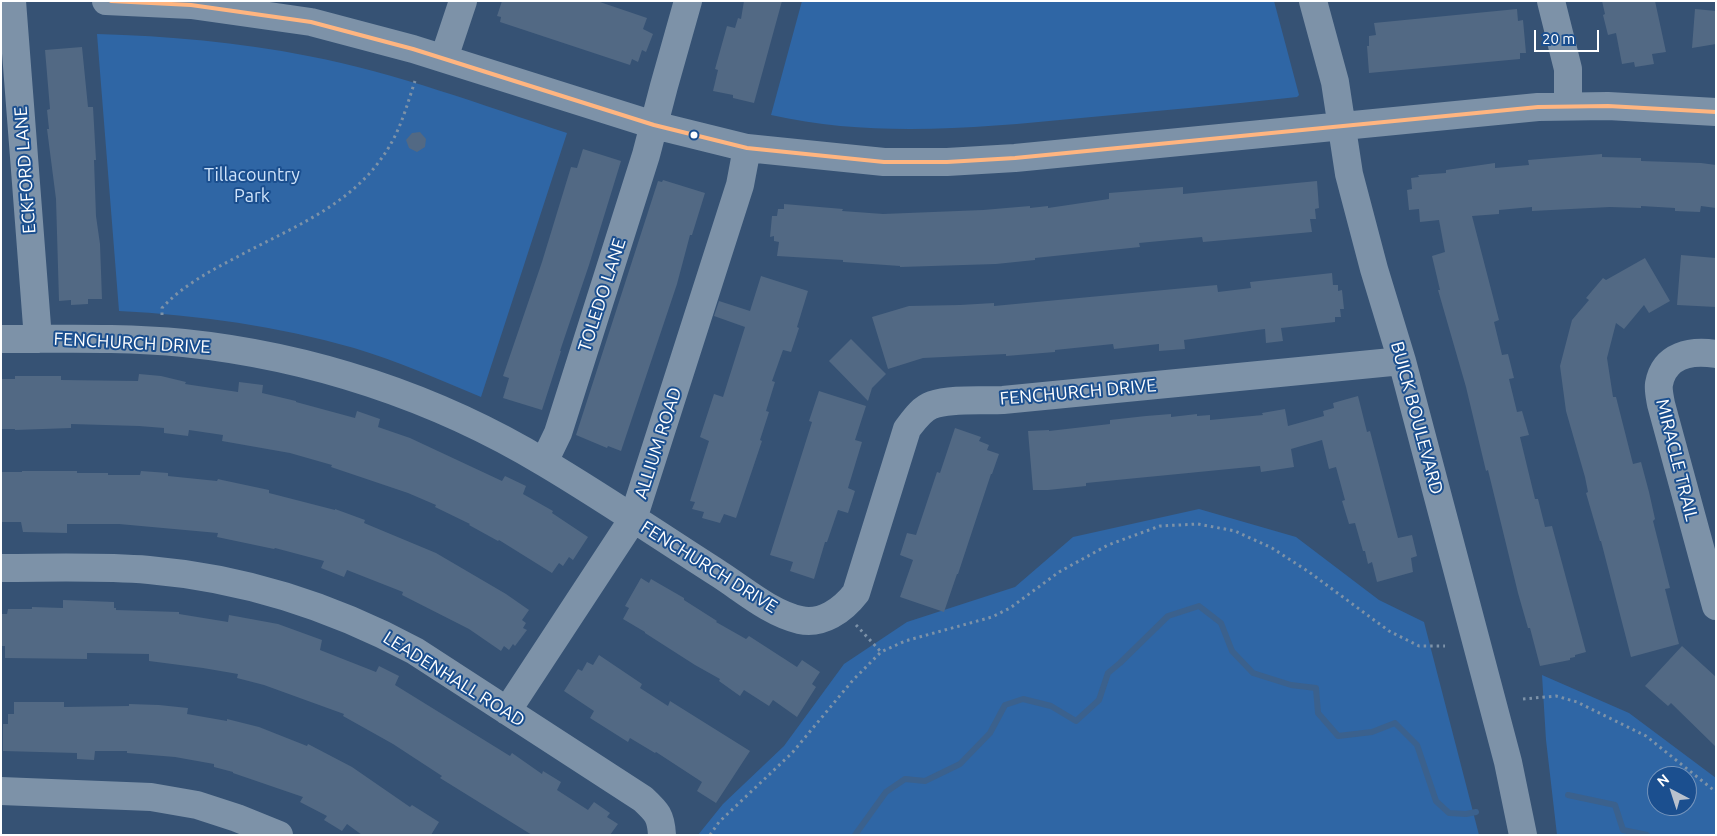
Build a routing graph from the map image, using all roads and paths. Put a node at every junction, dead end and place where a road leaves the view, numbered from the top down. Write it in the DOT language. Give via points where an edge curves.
graph roads {
  1 [pos="12,1"];
  2 [pos="106,1"];
  3 [pos="462,1"];
  4 [pos="688,1"];
  5 [pos="1314,1"];
  6 [pos="1551,1"];
  7 [pos="444,58"];
  8 [pos="415,81"];
  9 [pos="1568,106"];
  10 [pos="1716,112"];
  11 [pos="654,125"];
  12 [pos="1342,126"];
  13 [pos="747,148"];
  14 [pos="162,315"];
  15 [pos="1,339"];
  16 [pos="38,339"];
  17 [pos="1716,354"];
  18 [pos="1402,361"];
  19 [pos="544,462"];
  20 [pos="633,520"];
  21 [pos="1,568"];
  22 [pos="1716,606"];
  23 [pos="851,618"];
  24 [pos="1445,646"];
  25 [pos="881,652"];
  26 [pos="1523,699"];
  27 [pos="507,711"];
  28 [pos="1,791"];
  29 [pos="1716,792"];
  30 [pos="1523,834"];
  31 [pos="279,835"];
  32 [pos="662,835"];
  33 [pos="710,835"];
  1 -- 16 [label="street, ECKFORD LANE"];
  2 -- 7 [label="street" via="191,5 290,18"];
  3 -- 7 [label="street"];
  4 -- 11 [label="street, TOLEDO LANE"];
  5 -- 12 [label="street, BUICK BOULEVARD" via="1335,82"];
  6 -- 9 [label="street" via="1568,69"];
  7 -- 11 [label="street"];
  8 -- 14 [label="path" via="395,136 356,187 317,216 216,268 172,298 162,308"];
  9 -- 10 [label="street"];
  9 -- 12 [label="street"];
  11 -- 13 [label="street"];
  11 -- 19 [label="street, TOLEDO LANE" via="558,433"];
  12 -- 13 [label="street" via="964,161 884,162"];
  12 -- 18 [label="street, BUICK BOULEVARD" via="1349,174"];
  13 -- 20 [label="street, ALLIUM ROAD" via="740,185"];
  15 -- 16 [label="street, FENCHURCH DRIVE"];
  16 -- 19 [label="street, FENCHURCH DRIVE" via="184,343 305,364 353,377 438,408"];
  17 -- 22 [label="street, MIRACLE TRAIL" via="1683,354 1663,371 1658,386"];
  18 -- 20 [label="street, FENCHURCH DRIVE" via="932,405 919,414 907,429 856,593 835,614 818,619 802,620 771,608"];
  18 -- 30 [label="street, BUICK BOULEVARD" via="1508,762"];
  19 -- 20 [label="street, FENCHURCH DRIVE"];
  20 -- 27 [label="street, ALLIUM ROAD"];
  21 -- 27 [label="street, LEADENHALL ROAD" via="148,570 250,586 301,601 390,638"];
  23 -- 25 [label="path"];
  24 -- 25 [label="path" via="1418,646 1389,631 1272,548 1235,531 1198,524 1160,526 1108,545 1059,572 1010,608 992,617 905,641"];
  25 -- 33 [label="path" via="853,680 792,754 719,822"];
  26 -- 29 [label="path" via="1556,696 1576,702 1646,736"];
  27 -- 32 [label="street, LEADENHALL ROAD" via="643,799 658,813"];
  28 -- 31 [label="street" via="151,797 197,805"];
}
